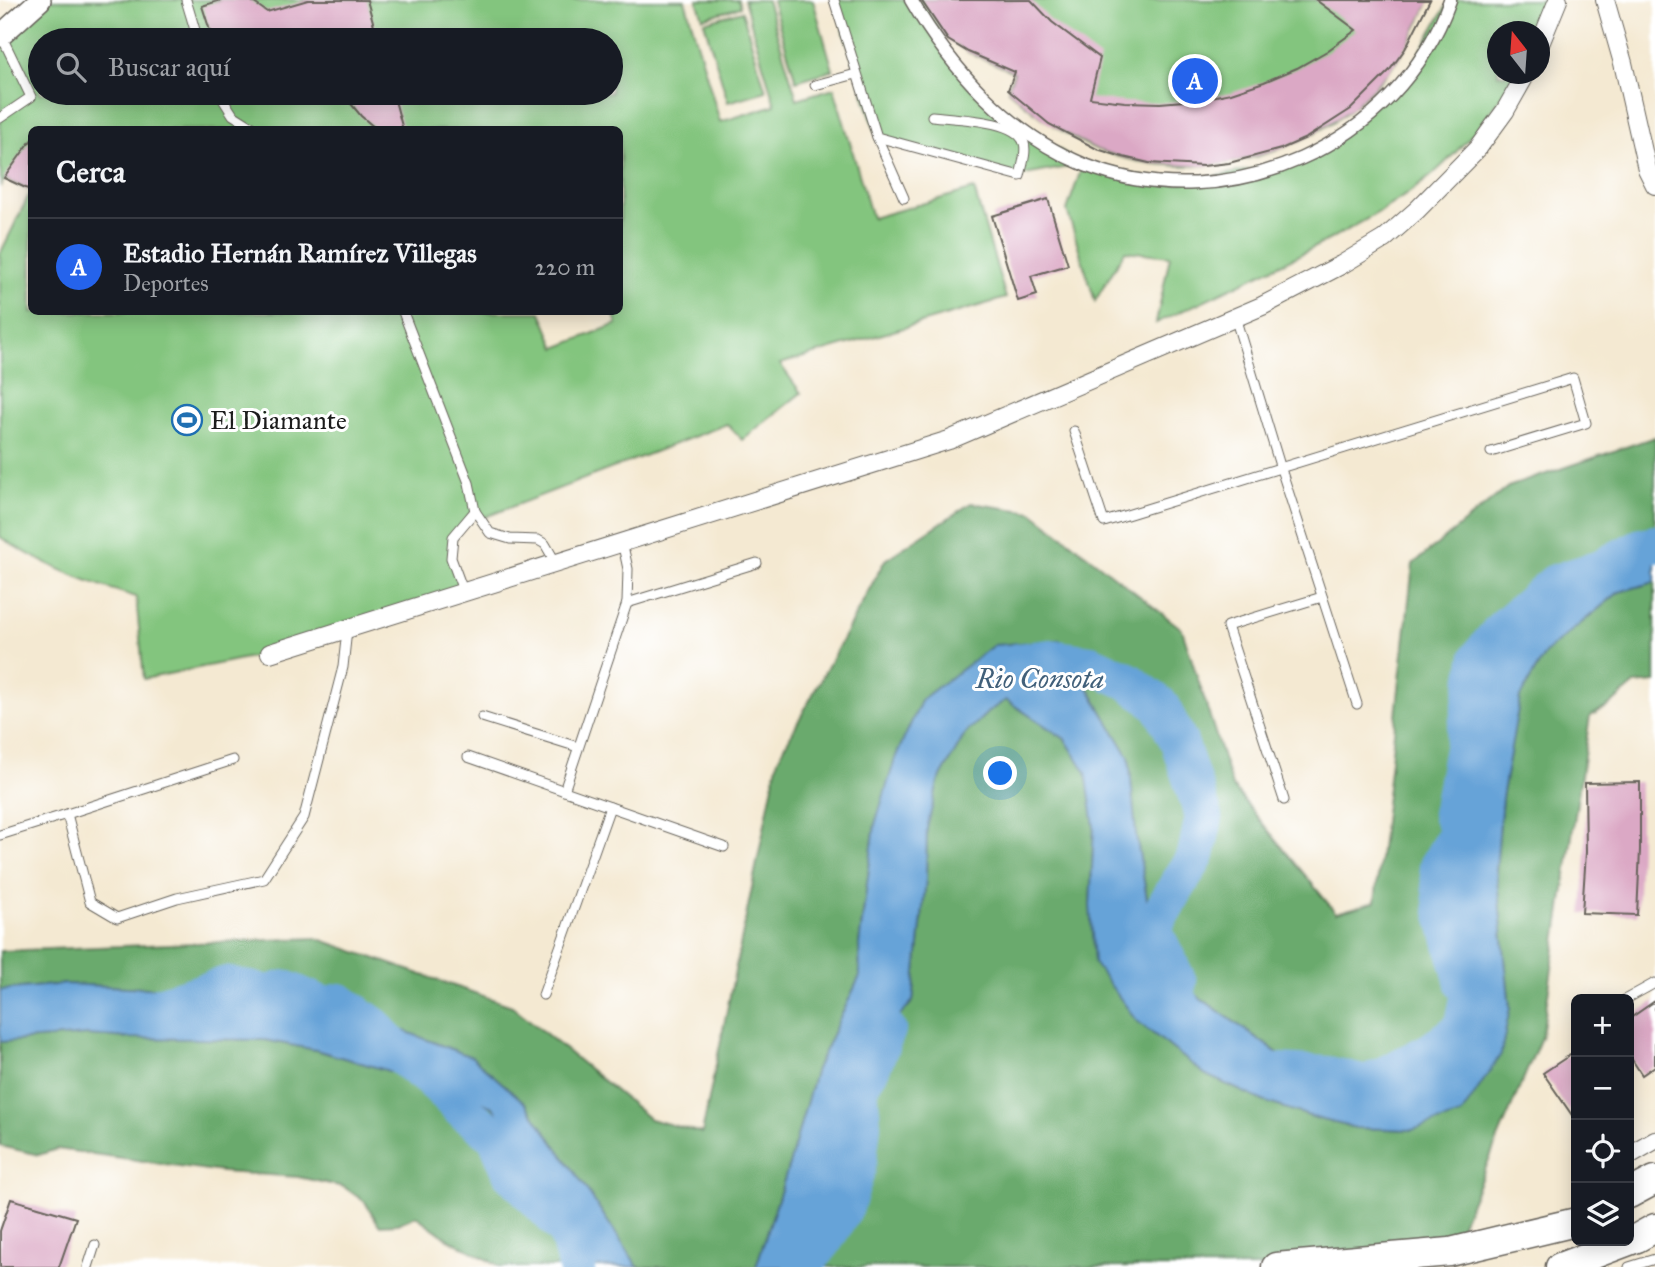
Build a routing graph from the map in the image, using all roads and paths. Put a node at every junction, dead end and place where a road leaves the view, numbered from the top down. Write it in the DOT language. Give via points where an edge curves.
graph roads {
  1 [pos="40,0"];
  2 [pos="186,0"];
  3 [pos="834,0"];
  4 [pos="911,0"];
  5 [pos="1450,0"];
  6 [pos="1558,0"];
  7 [pos="1605,0"];
  8 [pos="1549,21"];
  9 [pos="194,28"];
  10 [pos="1,36"];
  11 [pos="856,74"];
  12 [pos="28,82"];
  13 [pos="1520,84"];
  14 [pos="815,85"];
  15 [pos="28,100"];
  16 [pos="227,105"];
  17 [pos="932,116"];
  18 [pos="0,118"];
  19 [pos="251,126"];
  20 [pos="877,137"];
  21 [pos="1655,185"];
  22 [pos="904,198"];
  23 [pos="404,315"];
  24 [pos="1235,317"];
  25 [pos="1074,431"];
  26 [pos="1491,452"];
  27 [pos="1281,469"];
  28 [pos="475,511"];
  29 [pos="622,541"];
  30 [pos="556,563"];
  31 [pos="757,563"];
  32 [pos="464,593"];
  33 [pos="1322,597"];
  34 [pos="627,603"];
  35 [pos="346,630"];
  36 [pos="271,653"];
  37 [pos="1357,704"];
  38 [pos="482,717"];
  39 [pos="578,747"];
  40 [pos="468,757"];
  41 [pos="233,760"];
  42 [pos="564,791"];
  43 [pos="1284,800"];
  44 [pos="610,807"];
  45 [pos="67,814"];
  46 [pos="0,835"];
  47 [pos="724,847"];
  48 [pos="1655,983"];
  49 [pos="543,995"];
  50 [pos="1634,995"];
  51 [pos="1655,1140"];
  52 [pos="1634,1152"];
  53 [pos="1655,1180"];
  54 [pos="1634,1191"];
  55 [pos="1571,1223"];
  56 [pos="1655,1228"];
  57 [pos="95,1245"];
  58 [pos="1655,1259"];
  59 [pos="88,1267"];
  60 [pos="1276,1267"];
  61 [pos="1560,1267"];
  62 [pos="1629,1267"];
  1 -- 10 [label="street"];
  2 -- 9 [label="lane"];
  3 -- 11 [label="lane"];
  4 -- 5 [label="street" via="947,56 1028,134 1103,171 1176,184 1228,181 1270,172 1355,129 1420,60"];
  6 -- 8 [label="street"];
  7 -- 21 [label="street" via="1647,169"];
  10 -- 12 [label="lane"];
  11 -- 14 [label="lane"];
  11 -- 20 [label="lane"];
  13 -- 24 [label="street" via="1478,148 1384,239"];
  15 -- 18 [label="lane"];
  16 -- 19 [label="lane"];
  17 -- 20 [label="lane" via="1007,126 1026,146 1020,176"];
  20 -- 22 [label="lane"];
  23 -- 28 [label="lane" via="469,482"];
  24 -- 27 [label="lane"];
  24 -- 29 [label="street" via="949,440"];
  25 -- 27 [label="lane" via="1104,522"];
  26 -- 27 [label="lane" via="1586,423 1573,378"];
  27 -- 33 [label="lane"];
  28 -- 30 [label="lane" via="490,533 538,540"];
  28 -- 32 [label="lane" via="453,537 451,558"];
  29 -- 30 [label="street"];
  29 -- 34 [label="lane" via="628,569"];
  30 -- 32 [label="street"];
  31 -- 34 [label="lane"];
  32 -- 35 [label="street"];
  33 -- 37 [label="lane"];
  33 -- 43 [label="lane" via="1227,626"];
  34 -- 39 [label="lane"];
  35 -- 36 [label="street"];
  35 -- 45 [label="lane" via="343,667 303,817 264,880 177,898 117,918 90,902"];
  38 -- 39 [label="lane"];
  39 -- 42 [label="lane"];
  40 -- 42 [label="lane"];
  41 -- 45 [label="lane"];
  42 -- 44 [label="lane"];
  44 -- 47 [label="lane"];
  44 -- 49 [label="lane"];
  45 -- 46 [label="lane"];
  48 -- 50 [label="lane"];
  51 -- 52 [label="street"];
  53 -- 54 [label="main road"];
  55 -- 60 [label="main road" via="1450,1252"];
  56 -- 61 [label="main road"];
  57 -- 59 [label="lane"];
  58 -- 62 [label="lane"];
}
